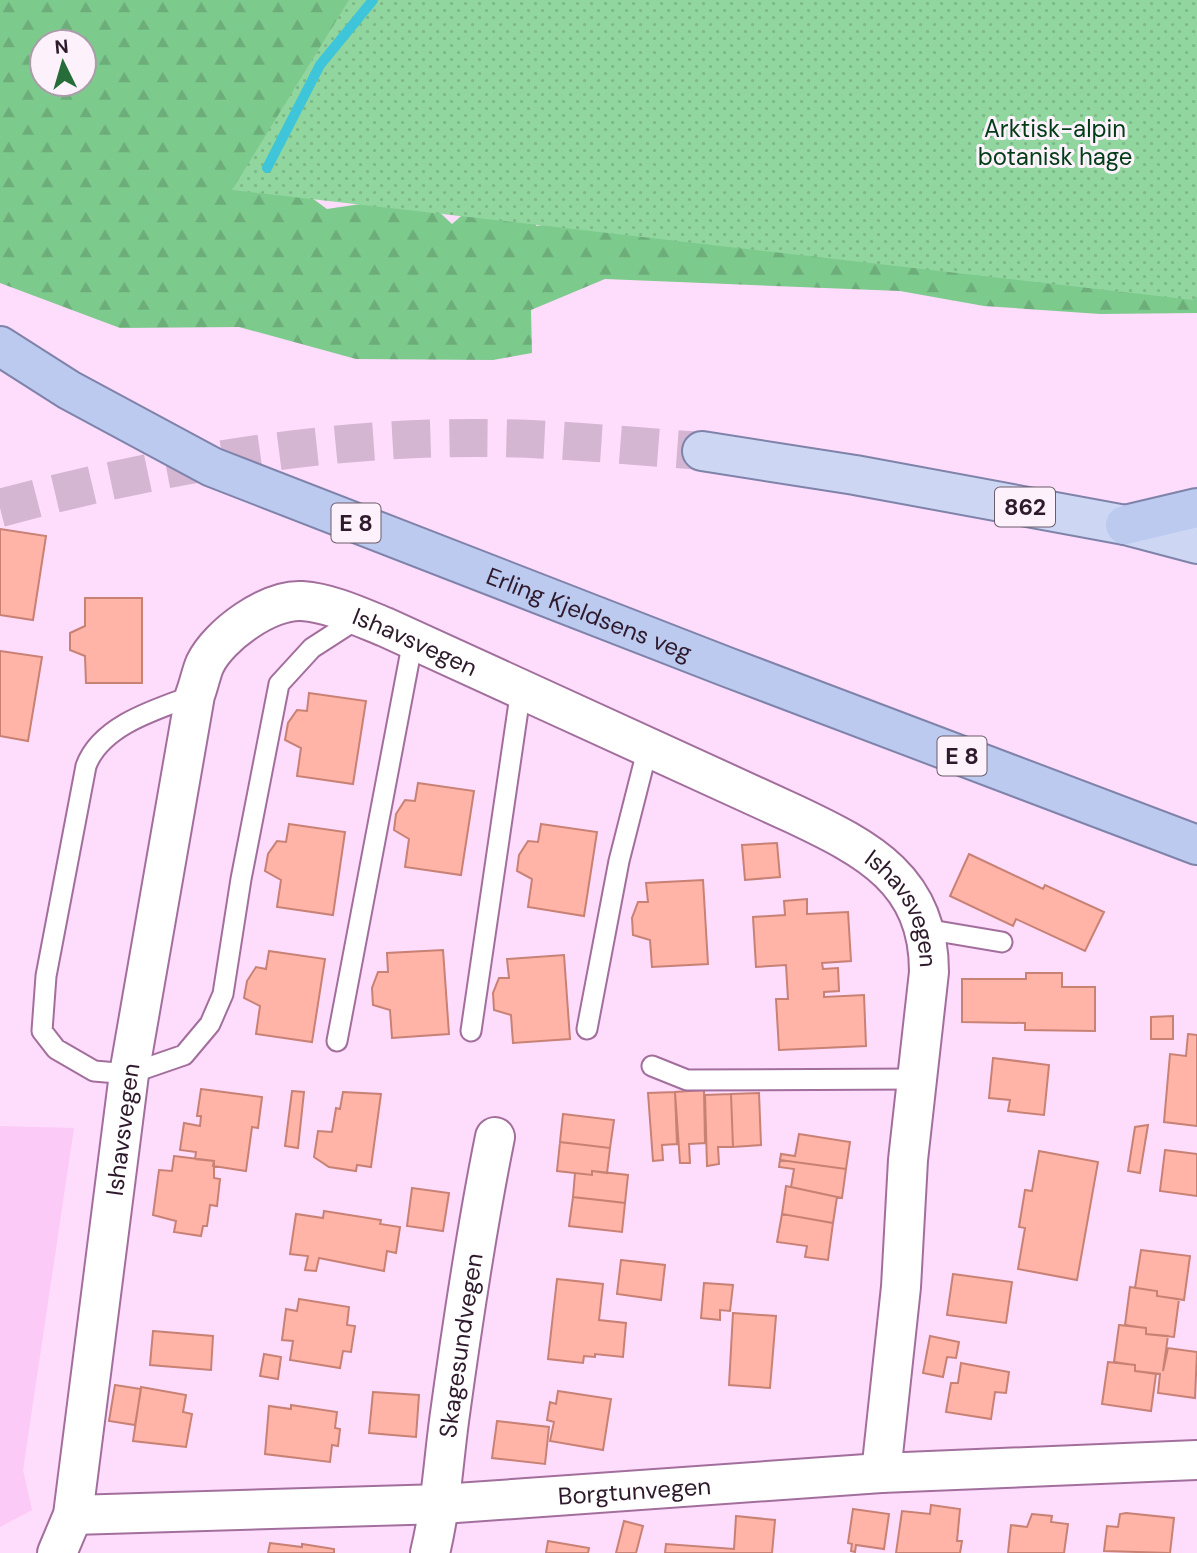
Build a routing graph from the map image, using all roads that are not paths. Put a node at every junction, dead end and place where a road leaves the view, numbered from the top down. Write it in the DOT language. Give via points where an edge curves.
graph roads {
  1 [pos="0,346"];
  2 [pos="702,451"];
  3 [pos="1197,508"];
  4 [pos="1125,524"];
  5 [pos="1197,526"];
  6 [pos="1197,544"];
  7 [pos="1197,561"];
  8 [pos="360,617"];
  9 [pos="412,640"];
  10 [pos="522,690"];
  11 [pos="195,695"];
  12 [pos="648,747"];
  13 [pos="1197,845"];
  14 [pos="925,929"];
  15 [pos="1002,942"];
  16 [pos="587,1029"];
  17 [pos="471,1031"];
  18 [pos="337,1041"];
  19 [pos="652,1066"];
  20 [pos="129,1074"];
  21 [pos="917,1079"];
  22 [pos="495,1137"];
  23 [pos="1197,1460"];
  24 [pos="881,1473"];
  25 [pos="442,1504"];
  26 [pos="73,1515"];
  27 [pos="57,1553"];
  28 [pos="430,1553"];
  1 -- 13 [label="highway, Erling Kjeldsens veg / E 8" via="69,390 212,467"];
  2 -- 4 [label="main road, 862"];
  3 -- 4 [label="highway"];
  4 -- 5 [label="main road, 862"];
  4 -- 6 [label="main road, 862"];
  4 -- 7 [label="main road"];
  8 -- 9 [label="street, Ishavsvegen"];
  8 -- 11 [label="street, Ishavsvegen" via="298,601 269,610 244,622 223,640 206,663"];
  8 -- 20 [label="lane" via="312,648 279,684 223,994 210,1024 184,1055"];
  9 -- 10 [label="street, Ishavsvegen"];
  9 -- 18 [label="lane"];
  10 -- 12 [label="street, Ishavsvegen"];
  10 -- 17 [label="lane"];
  11 -- 20 [label="street, Ishavsvegen"];
  11 -- 20 [label="lane" via="114,732 92,751 46,976 42,1031 55,1049 94,1071"];
  12 -- 14 [label="street, Ishavsvegen" via="854,845 887,867 904,886"];
  12 -- 16 [label="lane" via="619,861"];
  14 -- 15 [label="lane"];
  14 -- 21 [label="street, Ishavsvegen" via="929,972"];
  19 -- 21 [label="lane" via="687,1080"];
  20 -- 26 [label="street, Ishavsvegen"];
  21 -- 24 [label="street, Ishavsvegen"];
  22 -- 25 [label="street, Skagesundvegen" via="478,1223"];
  23 -- 24 [label="street, Borgtunvegen"];
  24 -- 25 [label="street, Borgtunvegen"];
  25 -- 26 [label="street, Borgtunvegen"];
  25 -- 28 [label="street, Skagesundvegen"];
  26 -- 27 [label="street, Ishavsvegen"];
}
